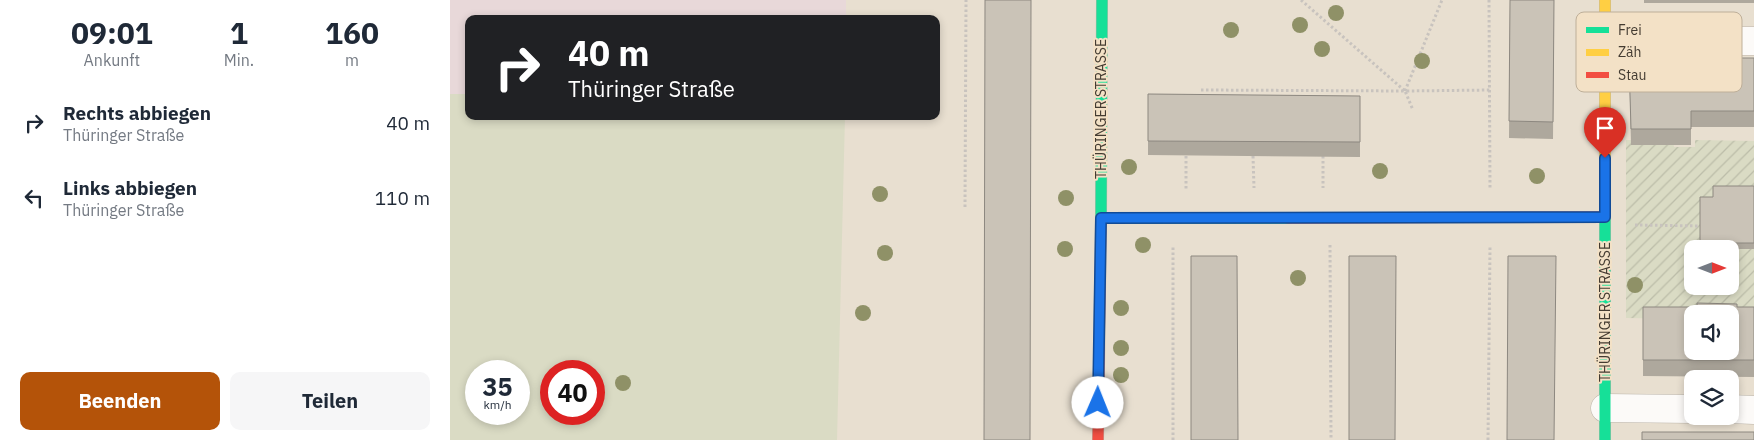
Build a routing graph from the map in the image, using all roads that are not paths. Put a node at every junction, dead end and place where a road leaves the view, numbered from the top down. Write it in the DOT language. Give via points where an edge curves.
graph roads {
  1 [pos="1102,0"];
  2 [pos="1605,92"];
  3 [pos="1101,218"];
  4 [pos="1605,221"];
  5 [pos="1605,408"];
  6 [pos="1684,409"];
  7 [pos="1739,409"];
  8 [pos="1754,410"];
  9 [pos="1098,440"];
  10 [pos="1605,440"];
  1 -- 3 [label="street, THÜRINGER STRASSE"];
  2 -- 4 [label="street, THÜRINGER STRASSE"];
  3 -- 4 [label="street"];
  3 -- 9 [label="street, THÜRINGER STRASSE"];
  4 -- 5 [label="street, THÜRINGER STRASSE"];
  5 -- 6 [label="street"];
  5 -- 10 [label="street, THÜRINGER STRASSE"];
  7 -- 8 [label="street"];
}
